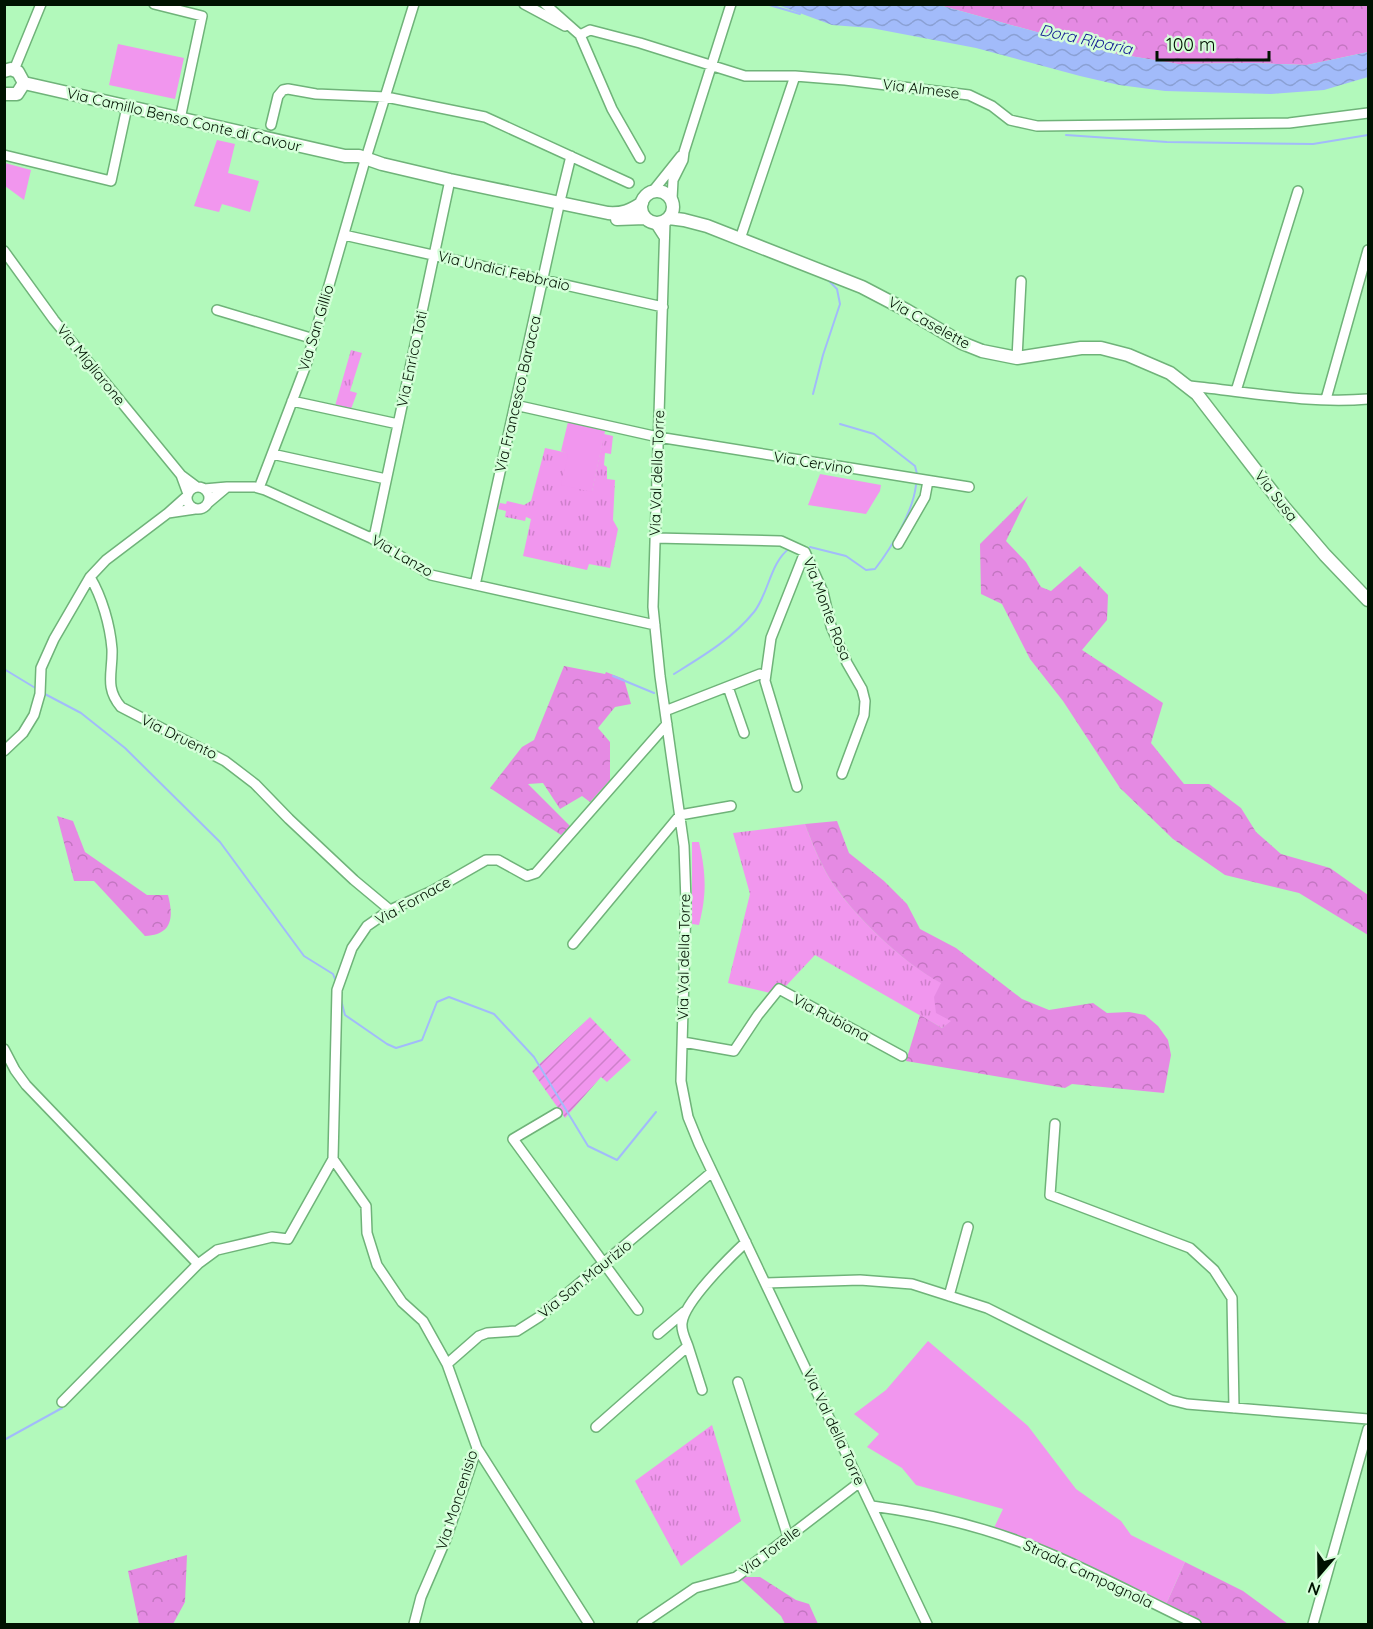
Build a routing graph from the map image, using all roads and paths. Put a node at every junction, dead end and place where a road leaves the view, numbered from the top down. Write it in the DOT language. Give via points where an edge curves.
graph roads {
  1 [pos="41,4"];
  2 [pos="154,4"];
  3 [pos="414,4"];
  4 [pos="524,4"];
  5 [pos="545,4"];
  6 [pos="731,4"];
  7 [pos="580,35"];
  8 [pos="712,67"];
  9 [pos="9,70"];
  10 [pos="795,76"];
  11 [pos="24,83"];
  12 [pos="4,94"];
  13 [pos="386,97"];
  14 [pos="127,106"];
  15 [pos="1368,113"];
  16 [pos="180,119"];
  17 [pos="271,125"];
  18 [pos="684,152"];
  19 [pos="4,155"];
  20 [pos="572,156"];
  21 [pos="640,158"];
  22 [pos="365,161"];
  23 [pos="450,180"];
  24 [pos="629,183"];
  25 [pos="1298,191"];
  26 [pos="653,192"];
  27 [pos="642,202"];
  28 [pos="672,202"];
  29 [pos="559,204"];
  30 [pos="659,220"];
  31 [pos="707,226"];
  32 [pos="344,236"];
  33 [pos="740,239"];
  34 [pos="1368,250"];
  35 [pos="4,251"];
  36 [pos="434,255"];
  37 [pos="544,280"];
  38 [pos="1021,281"];
  39 [pos="663,307"];
  40 [pos="217,310"];
  41 [pos="314,339"];
  42 [pos="1017,358"];
  43 [pos="1190,386"];
  44 [pos="1236,391"];
  45 [pos="1326,399"];
  46 [pos="1368,399"];
  47 [pos="292,401"];
  48 [pos="515,405"];
  49 [pos="398,424"];
  50 [pos="658,437"];
  51 [pos="272,454"];
  52 [pos="181,475"];
  53 [pos="386,479"];
  54 [pos="928,481"];
  55 [pos="227,487"];
  56 [pos="969,487"];
  57 [pos="201,488"];
  58 [pos="259,488"];
  59 [pos="187,495"];
  60 [pos="208,503"];
  61 [pos="195,509"];
  62 [pos="168,513"];
  63 [pos="371,538"];
  64 [pos="655,538"];
  65 [pos="898,544"];
  66 [pos="805,552"];
  67 [pos="90,577"];
  68 [pos="475,585"];
  69 [pos="1368,600"];
  70 [pos="655,625"];
  71 [pos="760,674"];
  72 [pos="728,687"];
  73 [pos="665,711"];
  74 [pos="667,724"];
  75 [pos="744,733"];
  76 [pos="4,751"];
  77 [pos="842,774"];
  78 [pos="797,787"];
  79 [pos="731,806"];
  80 [pos="680,815"];
  81 [pos="390,910"];
  82 [pos="573,944"];
  83 [pos="683,1042"];
  84 [pos="4,1049"];
  85 [pos="902,1056"];
  86 [pos="557,1113"];
  87 [pos="1055,1124"];
  88 [pos="333,1159"];
  89 [pos="712,1172"];
  90 [pos="968,1227"];
  91 [pos="746,1242"];
  92 [pos="198,1264"];
  93 [pos="604,1264"];
  94 [pos="766,1283"];
  95 [pos="949,1296"];
  96 [pos="638,1310"];
  97 [pos="686,1310"];
  98 [pos="658,1334"];
  99 [pos="688,1346"];
  100 [pos="447,1364"];
  101 [pos="738,1382"];
  102 [pos="702,1390"];
  103 [pos="62,1402"];
  104 [pos="1234,1408"];
  105 [pos="1368,1419"];
  106 [pos="596,1427"];
  107 [pos="1368,1429"];
  108 [pos="477,1448"];
  109 [pos="860,1482"];
  110 [pos="872,1506"];
  111 [pos="788,1537"];
  112 [pos="414,1624"];
  113 [pos="589,1624"];
  114 [pos="642,1624"];
  115 [pos="927,1624"];
  116 [pos="1196,1624"];
  117 [pos="1313,1624"];
  1 -- 9 [label="street"];
  2 -- 16 [label="street" via="202,16"];
  3 -- 13 [label="street, Via San Gillio"];
  4 -- 7 [label="street"];
  5 -- 7 [label="street"];
  6 -- 8 [label="street"];
  7 -- 8 [label="street, Via Almese" via="590,30 640,42"];
  7 -- 21 [label="street" via="612,110"];
  8 -- 10 [label="street, Via Almese" via="745,76"];
  8 -- 18 [label="street"];
  9 -- 11 [label="main road" via="21,75"];
  10 -- 15 [label="street, Via Almese" via="969,95 1010,120 1037,126 1289,123"];
  10 -- 33 [label="street"];
  11 -- 12 [label="main road" via="17,94"];
  11 -- 14 [label="main road, Via Camillo Benso Conte di Cavour"];
  13 -- 17 [label="street" via="309,93 288,88 278,96"];
  13 -- 20 [label="street" via="485,117"];
  13 -- 22 [label="street, Via San Gillio"];
  14 -- 16 [label="main road, Via Camillo Benso Conte di Cavour"];
  14 -- 19 [label="street" via="111,181"];
  16 -- 22 [label="main road, Via Camillo Benso Conte di Cavour"];
  18 -- 26 [label="street"];
  18 -- 28 [label="street" via="673,180"];
  20 -- 24 [label="street"];
  20 -- 29 [label="street, Via Francesco Baracca"];
  22 -- 23 [label="main road, Via Camillo Benso Conte di Cavour"];
  22 -- 32 [label="street, Via San Gillio"];
  23 -- 29 [label="main road, Via Camillo Benso Conte di Cavour"];
  23 -- 36 [label="street, Via Enrico Toti"];
  25 -- 44 [label="street"];
  26 -- 27 [label="main road"];
  26 -- 28 [label="main road" via="664,192"];
  27 -- 29 [label="main road, Via Camillo Benso Conte di Cavour" via="619,214"];
  27 -- 30 [label="main road" via="642,213"];
  28 -- 30 [label="main road" via="672,214"];
  28 -- 31 [label="main road, Via Caselette"];
  29 -- 30 [label="main road, Via Camillo Benso Conte di Cavour" via="620,219"];
  29 -- 37 [label="street, Via Francesco Baracca"];
  30 -- 31 [label="main road, Via Caselette" via="684,220"];
  30 -- 39 [label="street, Via Val della Torre" via="664,237"];
  31 -- 33 [label="main road, Via Caselette"];
  32 -- 36 [label="street, Via Undici Febbraio"];
  32 -- 41 [label="street, Via San Gillio"];
  33 -- 42 [label="main road, Via Caselette" via="875,293 971,347"];
  34 -- 45 [label="street"];
  35 -- 52 [label="street, Via Migliarone" via="54,320"];
  36 -- 37 [label="street, Via Undici Febbraio"];
  36 -- 49 [label="street, Via Enrico Toti"];
  37 -- 39 [label="street, Via Undici Febbraio"];
  37 -- 48 [label="street, Via Francesco Baracca"];
  38 -- 42 [label="street"];
  39 -- 50 [label="street, Via Val della Torre"];
  40 -- 41 [label="street"];
  41 -- 47 [label="street, Via San Gillio"];
  42 -- 43 [label="main road, Via Caselette" via="1081,348 1112,350 1158,367"];
  43 -- 44 [label="street"];
  43 -- 69 [label="main road, Via Susa" via="1284,507"];
  44 -- 45 [label="street"];
  45 -- 46 [label="street"];
  47 -- 49 [label="street"];
  47 -- 51 [label="street, Via San Gillio"];
  48 -- 50 [label="street, Via Cervino"];
  48 -- 68 [label="street, Via Francesco Baracca"];
  49 -- 53 [label="street, Via Enrico Toti"];
  50 -- 54 [label="street, Via Cervino"];
  50 -- 64 [label="street, Via Val della Torre"];
  51 -- 53 [label="street"];
  51 -- 58 [label="street, Via San Gillio"];
  52 -- 57 [label="street"];
  52 -- 59 [label="street"];
  53 -- 63 [label="street, Via Enrico Toti"];
  54 -- 56 [label="street, Via Cervino"];
  54 -- 65 [label="street" via="925,497"];
  55 -- 57 [label="street, Via Lanzo"];
  55 -- 58 [label="street, Via Lanzo"];
  55 -- 60 [label="street"];
  57 -- 59 [label="street" via="191,489"];
  57 -- 60 [label="street" via="208,494"];
  58 -- 63 [label="street, Via Lanzo"];
  59 -- 61 [label="street" via="187,502"];
  59 -- 62 [label="street"];
  60 -- 61 [label="street"];
  61 -- 62 [label="street"];
  62 -- 67 [label="street"];
  63 -- 68 [label="street, Via Lanzo" via="427,573"];
  64 -- 66 [label="street, Via Monte Rosa" via="781,541"];
  64 -- 70 [label="street, Via Val della Torre"];
  66 -- 77 [label="street, Via Monte Rosa" via="823,592 831,626 866,701"];
  66 -- 78 [label="street" via="771,638 765,681"];
  67 -- 76 [label="street" via="41,668 34,715 23,734"];
  67 -- 81 [label="street, Via Druento" via="98,589 109,631 110,691 121,707 225,760"];
  68 -- 70 [label="street, Via Lanzo"];
  70 -- 73 [label="street, Via Val della Torre"];
  71 -- 72 [label="street"];
  72 -- 73 [label="street"];
  72 -- 75 [label="street"];
  73 -- 74 [label="street, Via Val della Torre"];
  74 -- 80 [label="street, Via Val della Torre"];
  74 -- 81 [label="street, Via Fornace" via="537,873 527,876 498,860 486,860"];
  79 -- 80 [label="street"];
  80 -- 82 [label="street"];
  80 -- 83 [label="street, Via Val della Torre" via="686,902"];
  81 -- 88 [label="street, Via Fornace" via="367,926 352,948 337,990"];
  83 -- 85 [label="street, Via Rubiana" via="734,1051 778,989"];
  83 -- 89 [label="street, Via Val della Torre" via="683,1098"];
  84 -- 92 [label="street" via="26,1085"];
  86 -- 93 [label="street" via="513,1139"];
  87 -- 104 [label="street" via="1050,1195 1190,1248 1214,1270 1226,1288 1232,1298"];
  88 -- 92 [label="street, Via Fornace" via="288,1239 272,1238 217,1250"];
  88 -- 100 [label="street, Via Moncenisio" via="366,1206 367,1233 377,1265 402,1302 423,1321"];
  89 -- 91 [label="street, Via Val della Torre"];
  89 -- 93 [label="street, Via San Maurizio"];
  90 -- 95 [label="street"];
  91 -- 94 [label="street, Via Val della Torre"];
  91 -- 97 [label="street"];
  92 -- 103 [label="street, Via Fornace"];
  93 -- 96 [label="street"];
  93 -- 100 [label="street, Via San Maurizio" via="518,1331 487,1332"];
  94 -- 95 [label="street" via="860,1280 912,1284"];
  94 -- 109 [label="street, Via Val della Torre"];
  95 -- 104 [label="street" via="987,1308 1171,1400"];
  97 -- 98 [label="street"];
  97 -- 99 [label="street" via="682,1330"];
  99 -- 102 [label="street"];
  99 -- 106 [label="street"];
  100 -- 108 [label="street, Via Moncenisio"];
  101 -- 111 [label="street"];
  104 -- 105 [label="street"];
  107 -- 117 [label="street"];
  108 -- 112 [label="street, Via Moncenisio"];
  108 -- 113 [label="street"];
  109 -- 110 [label="street, Via Val della Torre"];
  109 -- 111 [label="street, Via Torelle"];
  110 -- 115 [label="street, Via Val della Torre"];
  110 -- 116 [label="street, Strada Campagnola" via="962,1524 1039,1549"];
  111 -- 114 [label="street, Via Torelle" via="736,1577 695,1588"];
}
